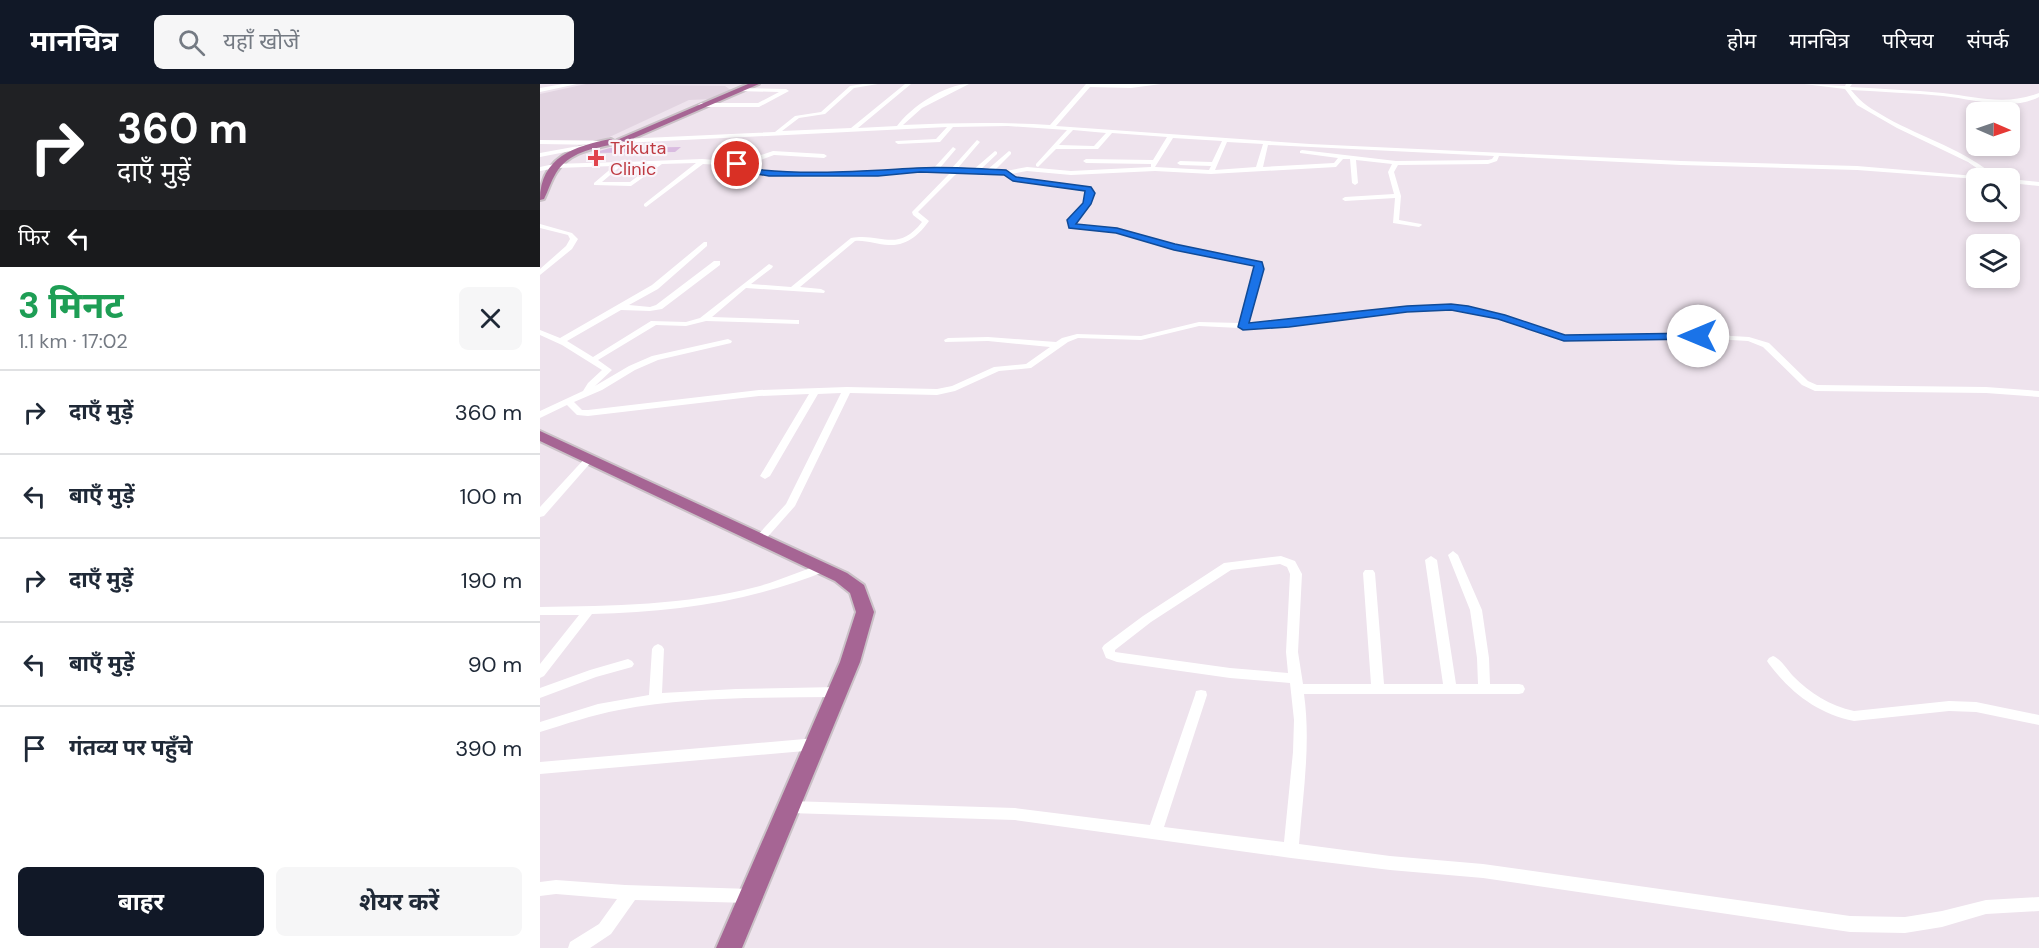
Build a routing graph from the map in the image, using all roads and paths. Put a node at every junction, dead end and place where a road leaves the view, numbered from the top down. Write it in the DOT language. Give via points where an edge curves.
graph roads {
  1 [pos="574,84"];
  2 [pos="755,84"];
  3 [pos="875,84"];
  4 [pos="908,84"];
  5 [pos="966,84"];
  6 [pos="1158,84"];
  7 [pos="1807,84"];
  8 [pos="558,86"];
  9 [pos="1087,86"];
  10 [pos="1848,86"];
  11 [pos="540,90"];
  12 [pos="739,90"];
  13 [pos="2039,95"];
  14 [pos="701,105"];
  15 [pos="952,124"];
  16 [pos="898,127"];
  17 [pos="1052,127"];
  18 [pos="1072,128"];
  19 [pos="853,129"];
  20 [pos="1111,131"];
  21 [pos="778,132"];
  22 [pos="1171,136"];
  23 [pos="623,140"];
  24 [pos="1225,140"];
  25 [pos="540,142"];
  26 [pos="898,142"];
  27 [pos="977,142"];
  28 [pos="608,143"];
  29 [pos="1266,143"];
  30 [pos="1287,144"];
  31 [pos="1054,147"];
  32 [pos="953,149"];
  33 [pos="571,151"];
  34 [pos="995,153"];
  35 [pos="1009,153"];
  36 [pos="540,155"];
  37 [pos="1497,155"];
  38 [pos="824,156"];
  39 [pos="1342,156"];
  40 [pos="1353,157"];
  41 [pos="661,161"];
  42 [pos="702,161"];
  43 [pos="1086,161"];
  44 [pos="622,162"];
  45 [pos="1396,163"];
  46 [pos="741,164"];
  47 [pos="1038,165"];
  48 [pos="1153,166"];
  49 [pos="554,167"];
  50 [pos="1212,168"];
  51 [pos="1980,168"];
  52 [pos="540,169"];
  53 [pos="1259,170"];
  54 [pos="934,171"];
  55 [pos="954,172"];
  56 [pos="973,173"];
  57 [pos="988,173"];
  58 [pos="1006,173"];
  59 [pos="1966,177"];
  60 [pos="2020,182"];
  61 [pos="1356,183"];
  62 [pos="2039,184"];
  63 [pos="1398,196"];
  64 [pos="540,197"];
  65 [pos="1345,199"];
  66 [pos="646,205"];
  67 [pos="1419,225"];
  68 [pos="540,226"];
  69 [pos="704,244"];
  70 [pos="717,263"];
  71 [pos="769,266"];
  72 [pos="540,273"];
  73 [pos="745,286"];
  74 [pos="793,289"];
  75 [pos="821,291"];
  76 [pos="618,307"];
  77 [pos="705,319"];
  78 [pos="796,322"];
  79 [pos="1243,327"];
  80 [pos="540,332"];
  81 [pos="948,339"];
  82 [pos="728,340"];
  83 [pos="561,341"];
  84 [pos="1059,345"];
  85 [pos="593,360"];
  86 [pos="847,390"];
  87 [pos="815,391"];
  88 [pos="587,393"];
  89 [pos="2039,394"];
  90 [pos="568,401"];
  91 [pos="540,415"];
  92 [pos="540,435"];
  93 [pos="590,458"];
  94 [pos="765,476"];
  95 [pos="540,514"];
  96 [pos="760,538"];
  97 [pos="1453,555"];
  98 [pos="1431,560"];
  99 [pos="822,568"];
  100 [pos="1369,573"];
  101 [pos="540,611"];
  102 [pos="588,611"];
  103 [pos="658,649"];
  104 [pos="1773,661"];
  105 [pos="628,664"];
  106 [pos="540,673"];
  107 [pos="1296,683"];
  108 [pos="1378,689"];
  109 [pos="1450,689"];
  110 [pos="1484,689"];
  111 [pos="1520,689"];
  112 [pos="838,692"];
  113 [pos="540,693"];
  114 [pos="1202,695"];
  115 [pos="655,699"];
  116 [pos="2039,720"];
  117 [pos="540,727"];
  118 [pos="816,744"];
  119 [pos="540,768"];
  120 [pos="789,807"];
  121 [pos="1155,833"];
  122 [pos="1291,850"];
  123 [pos="540,890"];
  124 [pos="631,892"];
  125 [pos="751,896"];
  126 [pos="2039,904"];
  127 [pos="576,948"];
  128 [pos="729,948"];
  1 -- 8 [label="street"];
  2 -- 12 [label="main road"];
  3 -- 21 [label="street" via="852,87 823,113 797,117"];
  4 -- 19 [label="street"];
  5 -- 16 [label="street" via="910,115"];
  6 -- 9 [label="street"];
  7 -- 10 [label="street"];
  8 -- 11 [label="street"];
  9 -- 17 [label="street"];
  10 -- 13 [label="street" via="2013,101"];
  10 -- 51 [label="street" via="1859,104"];
  12 -- 14 [label="main road"];
  12 -- 14 [label="street" via="786,91 759,105"];
  14 -- 23 [label="main road"];
  15 -- 16 [label="street"];
  15 -- 17 [label="street"];
  15 -- 26 [label="street" via="938,141"];
  16 -- 19 [label="street"];
  17 -- 18 [label="street"];
  18 -- 20 [label="street"];
  18 -- 31 [label="street"];
  19 -- 21 [label="street"];
  20 -- 22 [label="street"];
  20 -- 31 [label="street" via="1096,148"];
  21 -- 23 [label="street"];
  22 -- 24 [label="street"];
  22 -- 48 [label="street"];
  23 -- 28 [label="main road"];
  24 -- 29 [label="street"];
  24 -- 50 [label="street"];
  25 -- 28 [label="street"];
  27 -- 55 [label="street"];
  28 -- 33 [label="main road"];
  29 -- 30 [label="street"];
  29 -- 53 [label="street"];
  30 -- 37 [label="street"];
  30 -- 39 [label="street" via="1293,151"];
  31 -- 47 [label="street"];
  32 -- 54 [label="street"];
  33 -- 36 [label="street"];
  33 -- 49 [label="main road"];
  34 -- 56 [label="street"];
  35 -- 57 [label="street"];
  37 -- 45 [label="street" via="1488,162"];
  37 -- 59 [label="street" via="1857,168"];
  38 -- 46 [label="street" via="773,153"];
  39 -- 40 [label="street"];
  39 -- 53 [label="street" via="1336,165"];
  40 -- 45 [label="street"];
  40 -- 61 [label="street"];
  41 -- 42 [label="street"];
  41 -- 44 [label="street"];
  41 -- 44 [label="street" via="631,184 596,184"];
  42 -- 46 [label="street"];
  42 -- 66 [label="street"];
  43 -- 48 [label="street"];
  44 -- 49 [label="street"];
  45 -- 63 [label="street" via="1391,172"];
  46 -- 54 [label="street" via="743,170 769,174"];
  48 -- 50 [label="street"];
  48 -- 58 [label="street" via="1071,172 1027,168"];
  49 -- 52 [label="street"];
  49 -- 64 [label="main road"];
  50 -- 53 [label="street"];
  54 -- 55 [label="street"];
  55 -- 56 [label="street"];
  55 -- 74 [label="street" via="915,212 926,221 917,233 892,243 853,239"];
  56 -- 57 [label="street"];
  57 -- 58 [label="street"];
  58 -- 79 [label="street" via="1013,179 1089,190 1087,204 1072,220 1072,226 1117,231 1258,264"];
  60 -- 62 [label="street"];
  63 -- 65 [label="street"];
  63 -- 67 [label="street" via="1395,222"];
  68 -- 72 [label="street" via="574,238 570,247"];
  69 -- 76 [label="street" via="655,287"];
  70 -- 76 [label="street" via="659,307"];
  71 -- 73 [label="street"];
  73 -- 74 [label="street"];
  73 -- 77 [label="street"];
  74 -- 75 [label="street"];
  76 -- 83 [label="street"];
  77 -- 78 [label="street"];
  77 -- 85 [label="street" via="686,324 654,323"];
  79 -- 84 [label="street" via="1199,324 1141,338 1077,336"];
  79 -- 89 [label="street" via="1407,309 1459,308 1502,317 1564,338 1749,339 1766,345 1815,388"];
  80 -- 83 [label="street"];
  81 -- 84 [label="street"];
  82 -- 88 [label="street" via="649,360"];
  83 -- 85 [label="street"];
  84 -- 86 [label="street" via="1028,366 997,369 956,388 918,392"];
  85 -- 88 [label="street" via="608,370"];
  86 -- 87 [label="street"];
  86 -- 96 [label="street" via="790,506"];
  87 -- 90 [label="street" via="759,393 588,413 578,412"];
  87 -- 94 [label="street"];
  88 -- 90 [label="street"];
  90 -- 91 [label="street"];
  92 -- 93 [label="main road"];
  93 -- 95 [label="street"];
  93 -- 96 [label="main road"];
  96 -- 99 [label="main road"];
  97 -- 110 [label="street" via="1476,610"];
  98 -- 109 [label="street"];
  99 -- 102 [label="street" via="776,585 703,602"];
  99 -- 112 [label="main road" via="858,590 865,612"];
  100 -- 108 [label="street"];
  101 -- 102 [label="street"];
  102 -- 106 [label="street"];
  103 -- 115 [label="street"];
  104 -- 116 [label="street" via="1787,679 1843,715 1949,706 1976,707"];
  105 -- 113 [label="street"];
  107 -- 107 [label="street" via="1292,652 1296,574 1291,564 1281,560 1219,570 1108,648 1110,655 1117,657"];
  107 -- 108 [label="street"];
  107 -- 122 [label="street" via="1301,720"];
  108 -- 109 [label="street"];
  109 -- 110 [label="street"];
  110 -- 111 [label="street"];
  112 -- 115 [label="street"];
  112 -- 118 [label="main road"];
  114 -- 121 [label="street"];
  115 -- 117 [label="street" via="591,711"];
  118 -- 119 [label="street"];
  118 -- 120 [label="main road"];
  120 -- 121 [label="street" via="1015,814"];
  120 -- 125 [label="main road"];
  121 -- 122 [label="street"];
  122 -- 126 [label="street" via="1483,871 1850,924 1905,926 1986,907"];
  123 -- 124 [label="street" via="556,887"];
  124 -- 125 [label="street"];
  124 -- 127 [label="street" via="605,929"];
  125 -- 128 [label="main road"];
}
